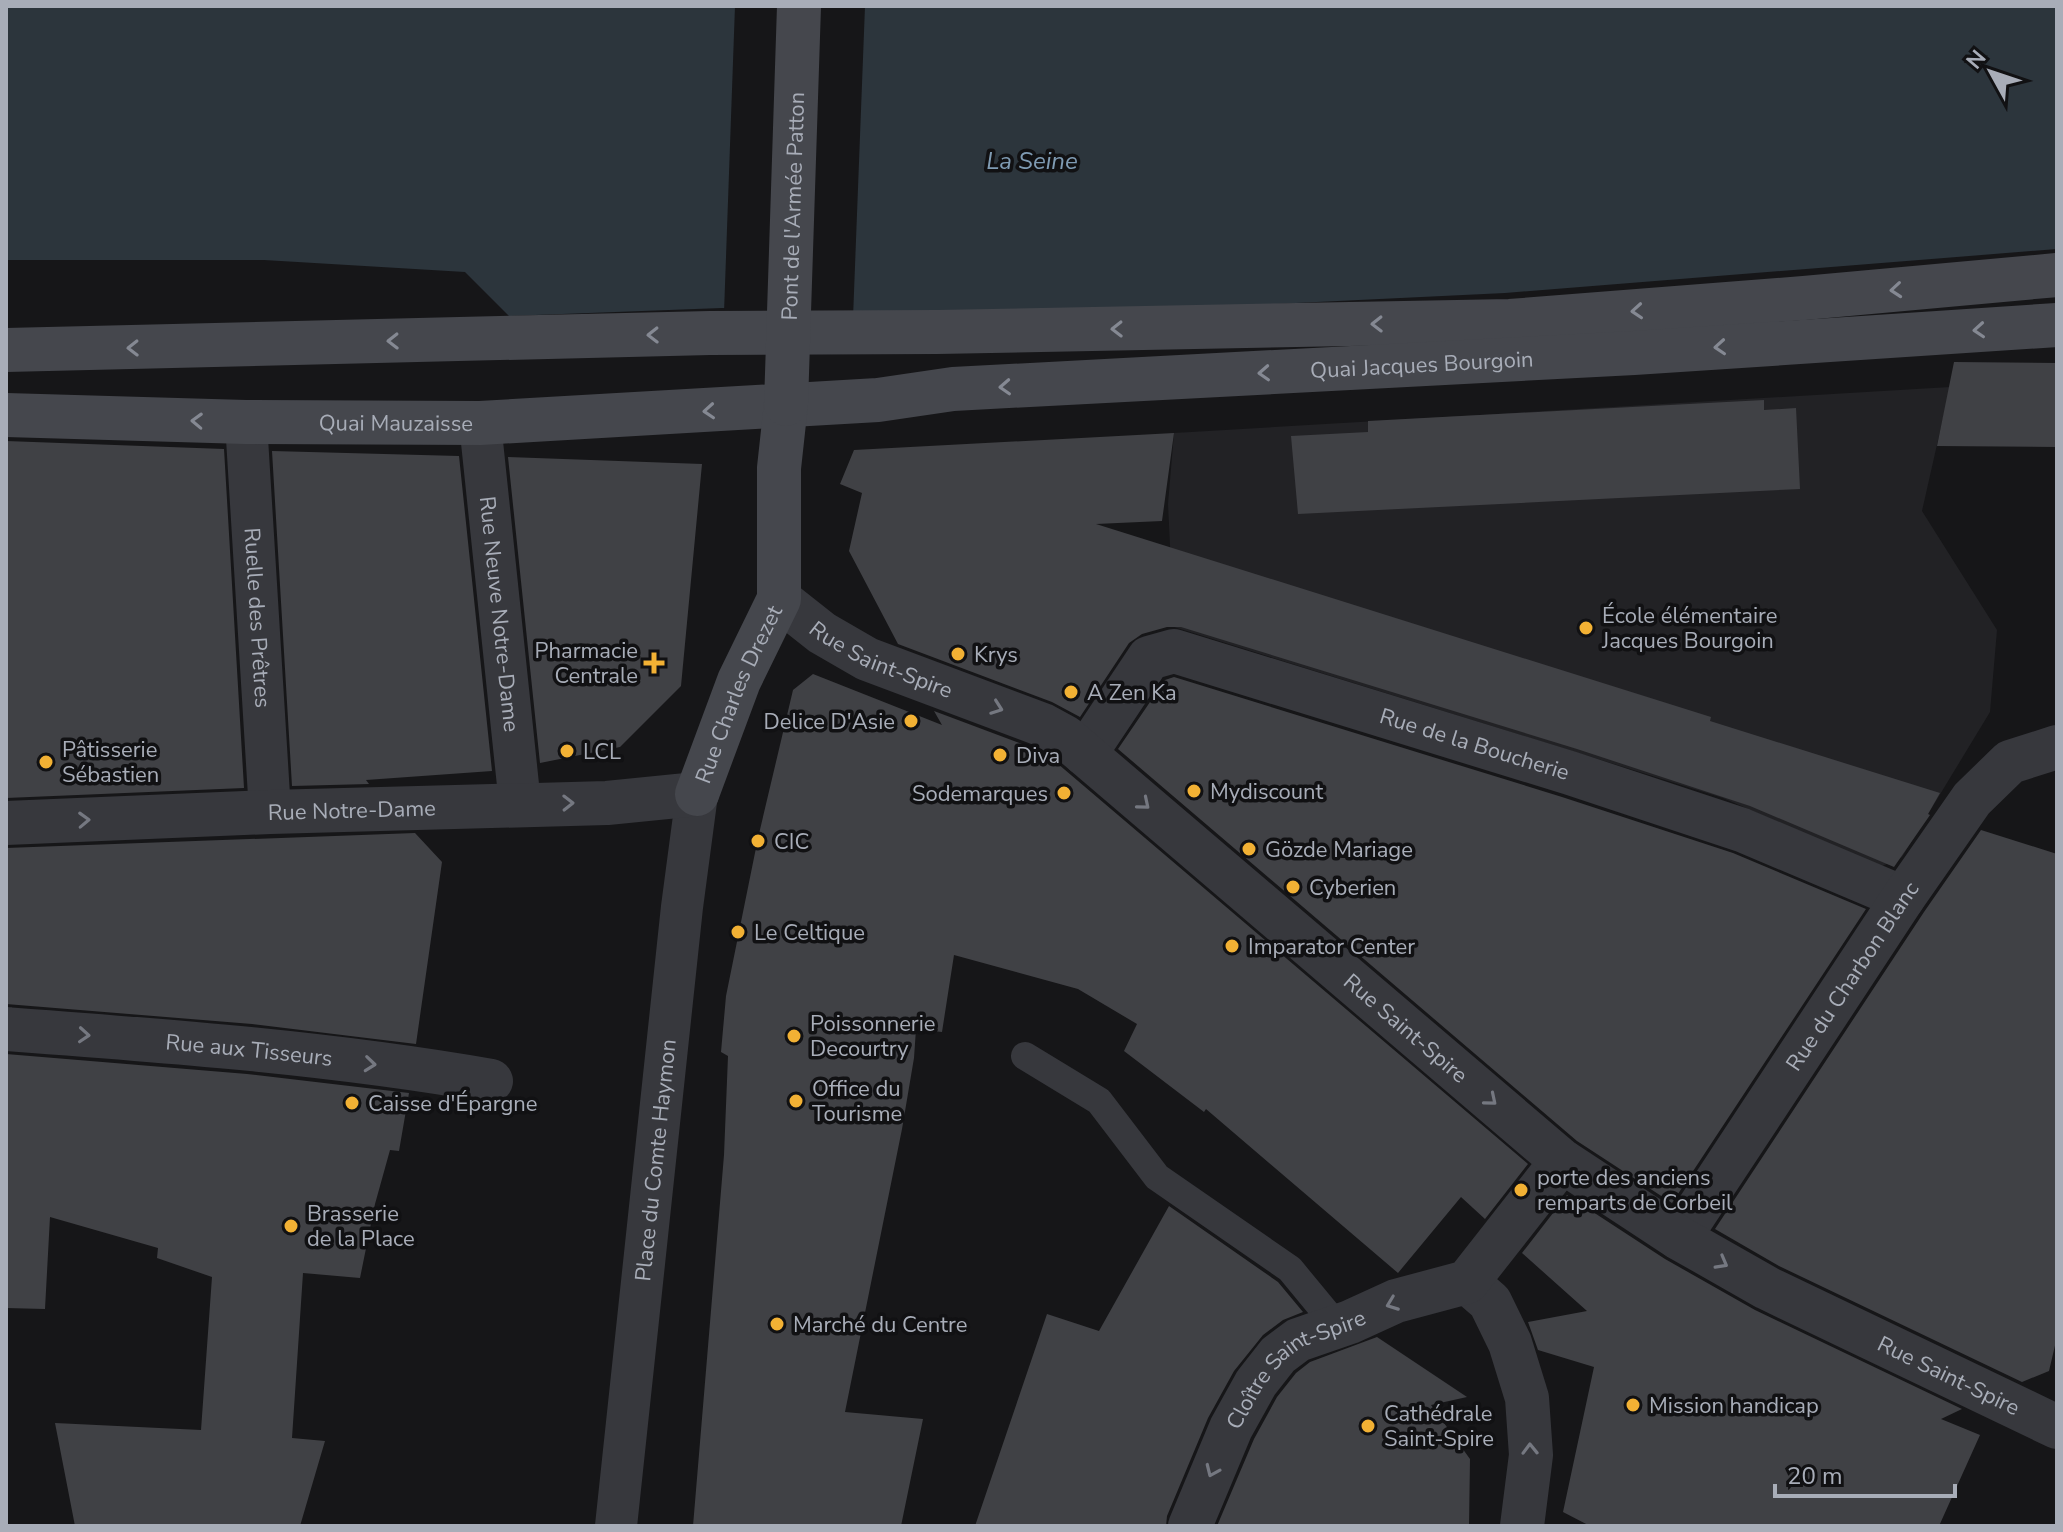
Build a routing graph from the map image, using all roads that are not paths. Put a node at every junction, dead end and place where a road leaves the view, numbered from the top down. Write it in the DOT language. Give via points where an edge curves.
graph roads {
  1 [pos="799,6"];
  2 [pos="2057,275"];
  3 [pos="2057,325"];
  4 [pos="6,350"];
  5 [pos="786,404"];
  6 [pos="6,415"];
  7 [pos="246,422"];
  8 [pos="480,423"];
  9 [pos="779,599"];
  10 [pos="2057,747"];
  11 [pos="1085,754"];
  12 [pos="697,794"];
  13 [pos="520,804"];
  14 [pos="270,812"];
  15 [pos="6,823"];
  16 [pos="1903,898"];
  17 [pos="6,1029"];
  18 [pos="1025,1056"];
  19 [pos="491,1081"];
  20 [pos="1562,1161"];
  21 [pos="1679,1238"];
  22 [pos="1467,1282"];
  23 [pos="1337,1326"];
  24 [pos="2057,1427"];
  25 [pos="616,1526"];
  26 [pos="1190,1526"];
  27 [pos="1522,1526"];
  1 -- 5 [label="main road, Pont de l'Armée Patton, bridge"];
  2 -- 4 [label="main road, Quai Jacques Bourgoin, one-way" via="1510,321"];
  3 -- 5 [label="main road, Quai Jacques Bourgoin, one-way" via="953,389 878,400"];
  5 -- 8 [label="main road, Quai Mauzaisse, one-way"];
  5 -- 9 [label="main road, Rue Charles Drezet" via="779,468"];
  7 -- 6 [label="main road, Quai Mauzaisse, one-way"];
  7 -- 8 [label="main road, Quai Mauzaisse"];
  7 -- 14 [label="street, Ruelle des Prêtres"];
  8 -- 13 [label="street, Rue Neuve Notre-Dame"];
  9 -- 11 [label="street, Rue Saint-Spire, one-way" via="867,659 1043,725"];
  9 -- 12 [label="main road, Rue Charles Drezet" via="739,681"];
  10 -- 16 [label="street, Rue du Charbon Blanc" via="2010,762 1972,799"];
  11 -- 16 [label="street, Rue de la Boucherie" via="1149,658 1174,651 1742,830"];
  11 -- 20 [label="street, Rue Saint-Spire, one-way"];
  13 -- 12 [label="street, Rue Notre-Dame, one-way"];
  12 -- 25 [label="street, Place du Comte Haymon"];
  13 -- 14 [label="street, Rue Notre-Dame"];
  15 -- 14 [label="street, Rue Notre-Dame, one-way"];
  16 -- 21 [label="street, Rue du Charbon Blanc"];
  17 -- 19 [label="street, Rue aux Tisseurs, one-way" via="178,1043"];
  18 -- 23 [label="lane" via="1099,1101 1157,1177 1290,1269"];
  20 -- 21 [label="street, Rue Saint-Spire"];
  20 -- 22 [label="street"];
  21 -- 24 [label="street, Rue Saint-Spire, one-way" via="1767,1288"];
  22 -- 23 [label="street, Cloître Saint-Spire, one-way" via="1396,1301"];
  27 -- 22 [label="street, one-way" via="1531,1455 1527,1398 1490,1302"];
  23 -- 26 [label="street, Cloître Saint-Spire, one-way" via="1298,1340 1256,1383"];
}
